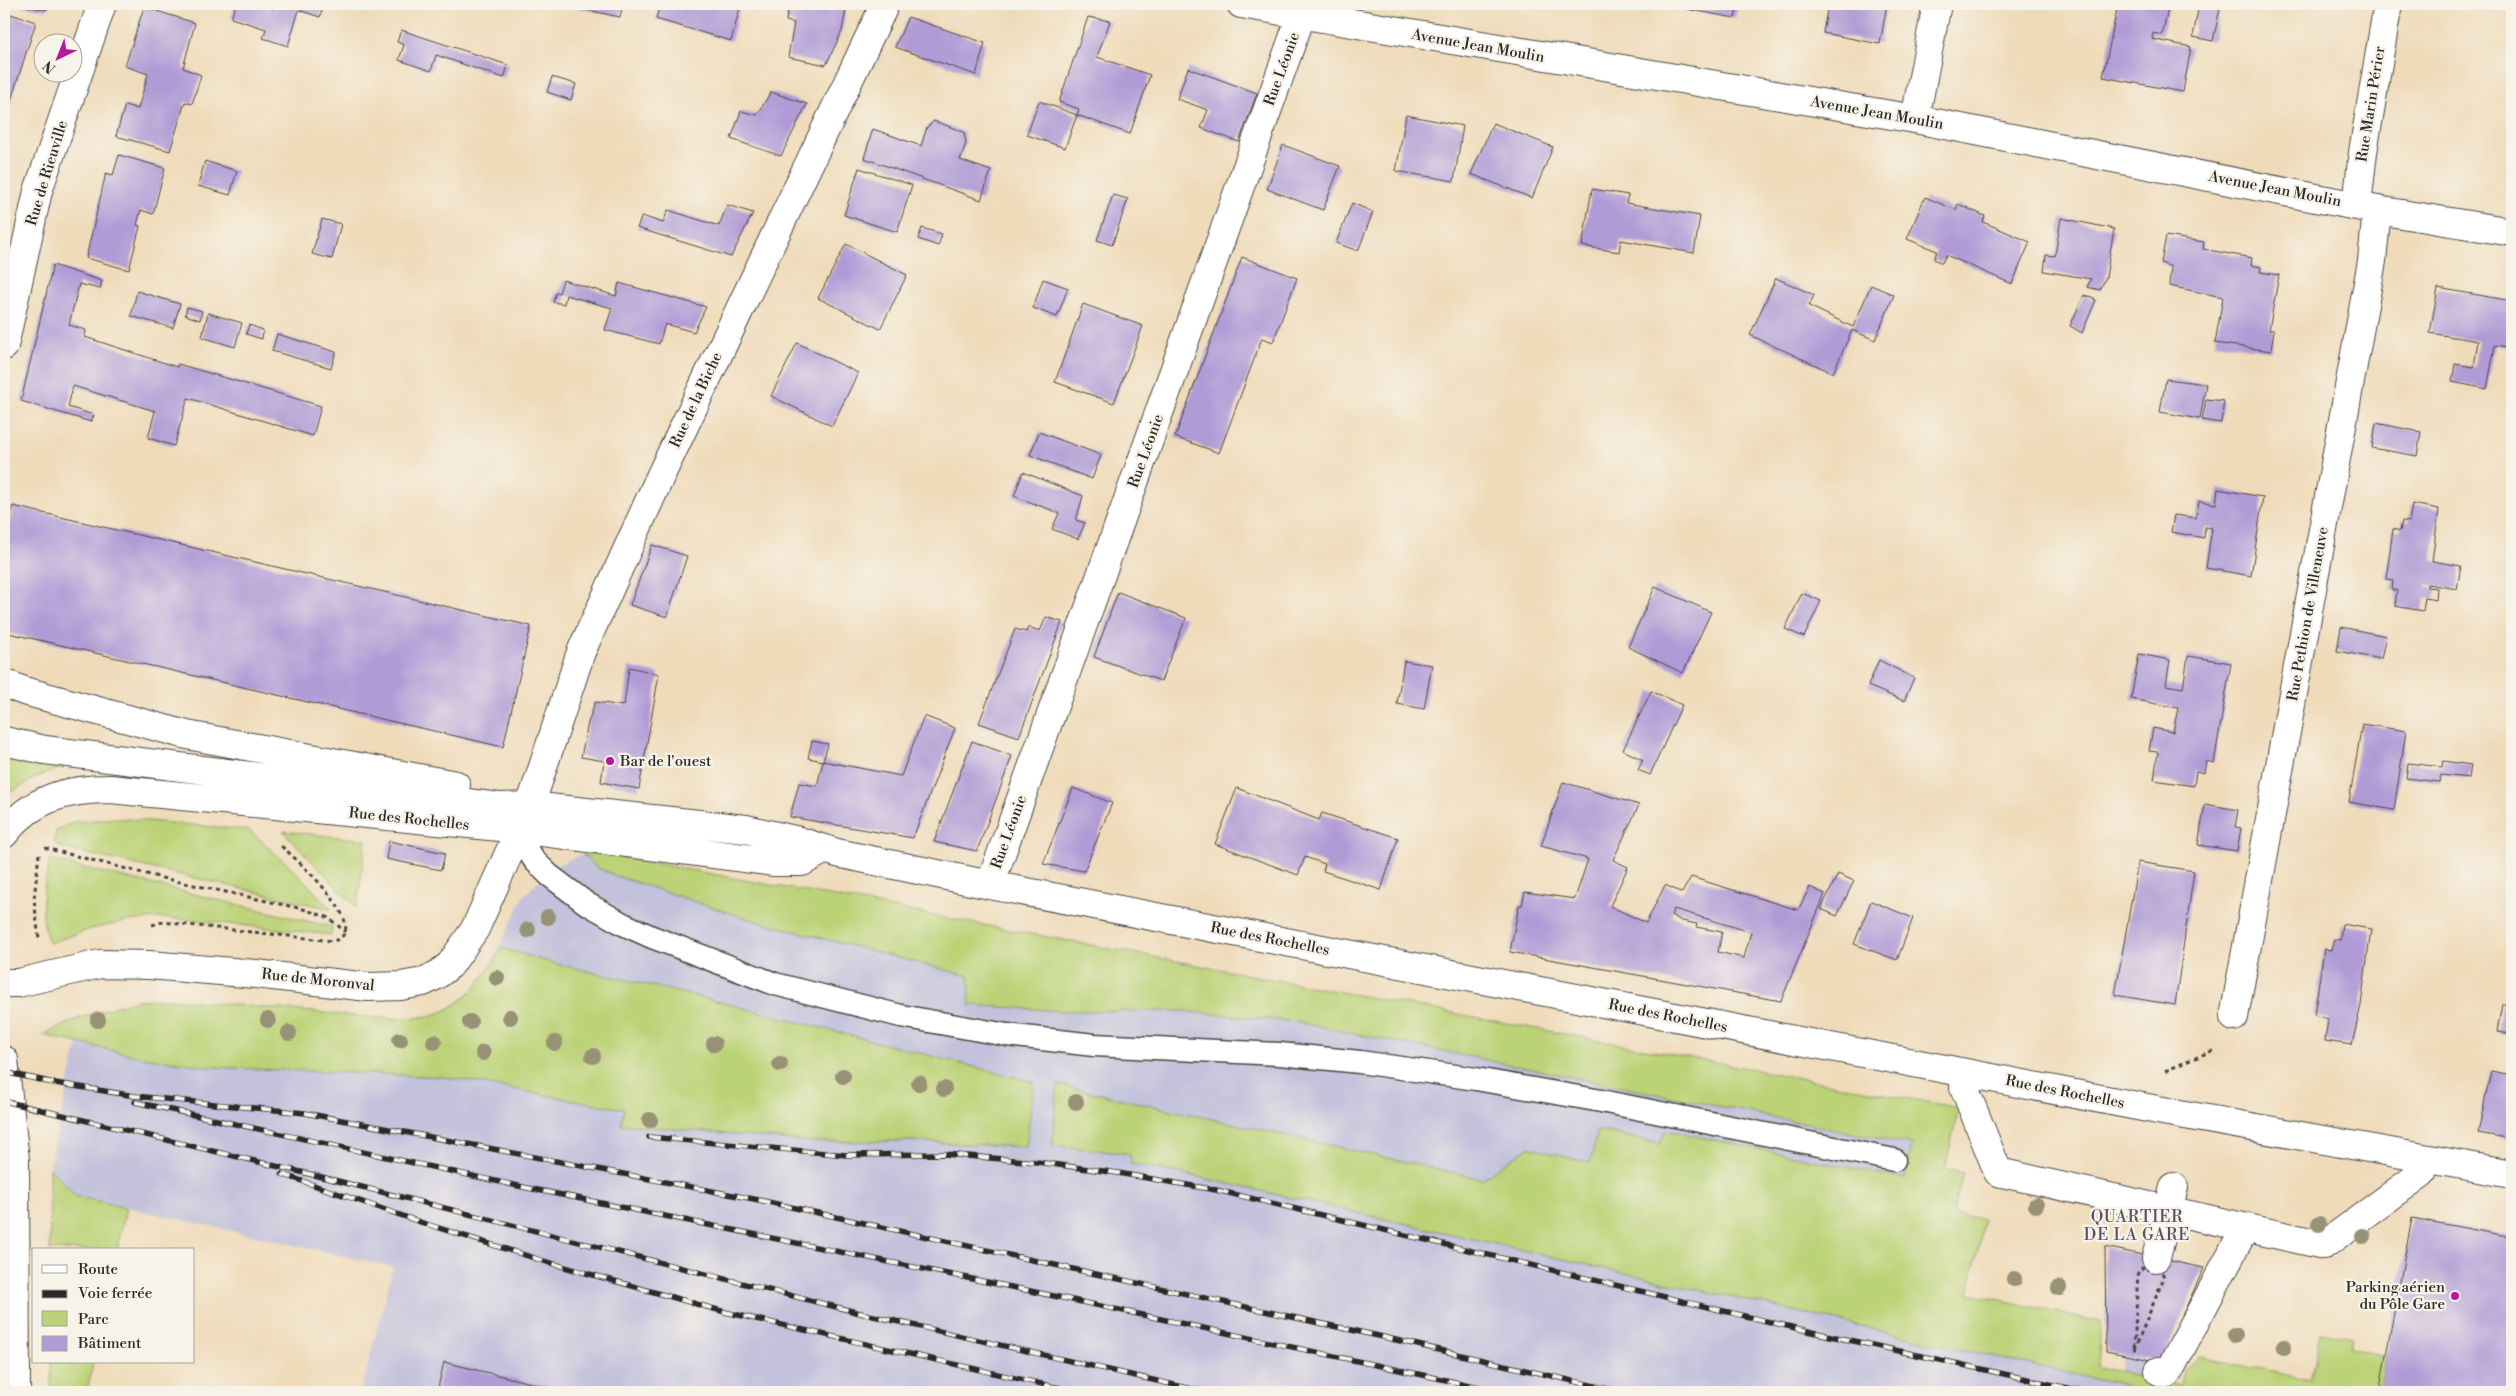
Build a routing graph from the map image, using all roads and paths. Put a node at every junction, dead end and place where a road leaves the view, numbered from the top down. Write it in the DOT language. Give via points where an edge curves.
graph roads {
  1 [pos="102,4"];
  2 [pos="885,4"];
  3 [pos="1241,4"];
  4 [pos="1937,4"];
  5 [pos="2388,4"];
  6 [pos="1301,16"];
  7 [pos="1915,119"];
  8 [pos="2367,207"];
  9 [pos="2512,232"];
  10 [pos="4,346"];
  11 [pos="4,683"];
  12 [pos="4,741"];
  13 [pos="524,818"];
  14 [pos="4,834"];
  15 [pos="276,840"];
  16 [pos="42,847"];
  17 [pos="49,849"];
  18 [pos="990,886"];
  19 [pos="148,927"];
  20 [pos="346,932"];
  21 [pos="39,939"];
  22 [pos="4,983"];
  23 [pos="2234,1017"];
  24 [pos="4,1060"];
  25 [pos="1964,1087"];
  26 [pos="2163,1111"];
  27 [pos="1894,1160"];
  28 [pos="2422,1173"];
  29 [pos="2512,1174"];
  30 [pos="2174,1187"];
  31 [pos="2245,1228"];
  32 [pos="2153,1269"];
  33 [pos="2160,1371"];
  34 [pos="16,1392"];
  1 -- 10 [label="street, Rue de Rieuville" via="38,191"];
  2 -- 13 [label="street, Rue de la Biche" via="580,652"];
  3 -- 6 [label="street, Avenue Jean Moulin"];
  4 -- 7 [label="street"];
  5 -- 8 [label="street, Rue Marin Périer" via="2363,152"];
  6 -- 7 [label="street, Avenue Jean Moulin"];
  6 -- 18 [label="street, Rue Léonie"];
  7 -- 8 [label="street, Avenue Jean Moulin"];
  8 -- 9 [label="street, Avenue Jean Moulin"];
  8 -- 23 [label="street, Rue Pethion de Villeneuve" via="2372,261"];
  11 -- 13 [label="street, Rue des Rochelles" via="187,735 504,794"];
  12 -- 13 [label="street, Rue des Rochelles" via="45,750 480,805 499,808"];
  13 -- 14 [label="street, Rue des Rochelles" via="89,789 67,791 51,797 18,817"];
  13 -- 18 [label="street, Rue des Rochelles" via="774,862 802,862 831,851"];
  13 -- 22 [label="street, Rue de Moronval" via="475,929 450,965 423,982 368,987 256,974 100,964 18,983"];
  13 -- 27 [label="lane" via="525,846 535,862 586,903 623,924 774,984 901,1016 1007,1035 1094,1045 1261,1053 1360,1062 1596,1100"];
  15 -- 20 [label="path" via="334,901 346,919"];
  16 -- 17 [label="path"];
  17 -- 20 [label="path" via="304,909 327,917"];
  17 -- 21 [label="path" via="39,855 34,886"];
  18 -- 26 [label="street, Rue des Rochelles"];
  19 -- 20 [label="path" via="167,923 333,941"];
  23 -- 26 [label="path" via="2229,1044 2160,1073"];
  24 -- 34 [label="street" via="15,1160"];
  25 -- 31 [label="street" via="1998,1172"];
  26 -- 29 [label="street, Rue des Rochelles"];
  28 -- 31 [label="street" via="2324,1245"];
  30 -- 32 [label="street"];
  31 -- 33 [label="street" via="2168,1373"];
  32 -- 32 [label="path" via="2134,1351"];
}
